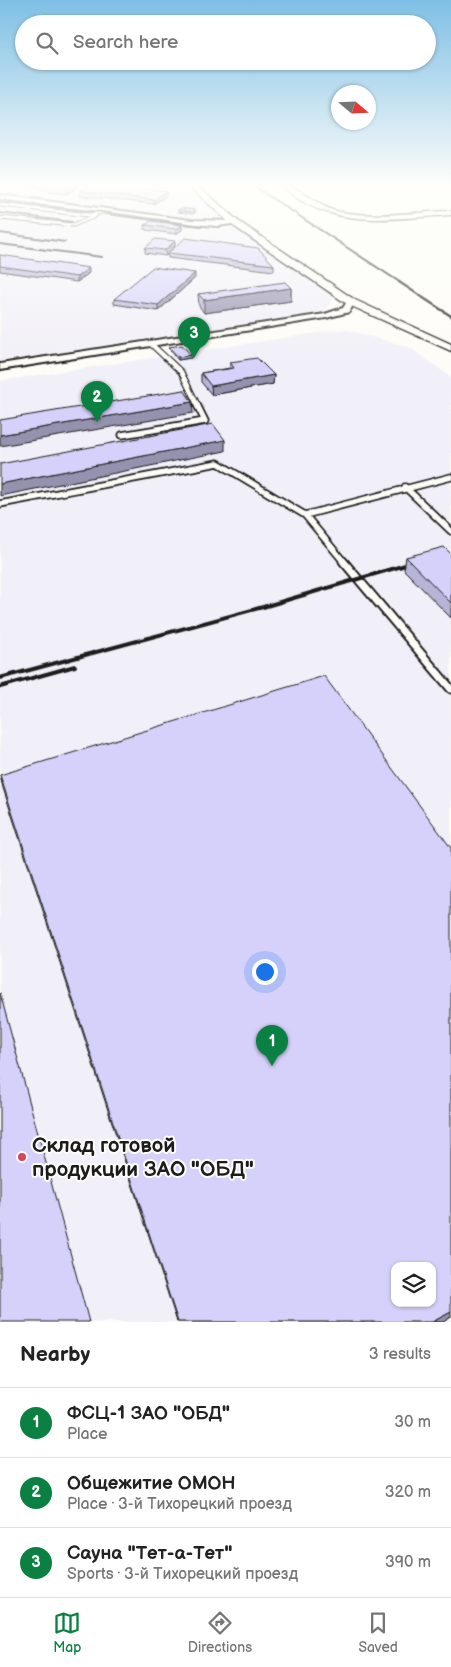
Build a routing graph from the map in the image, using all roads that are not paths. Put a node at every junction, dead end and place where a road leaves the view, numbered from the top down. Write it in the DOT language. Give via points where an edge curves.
graph roads {
  1 [pos="270,247"];
  2 [pos="351,302"];
  3 [pos="150,343"];
  4 [pos="451,348"];
  5 [pos="0,367"];
  6 [pos="122,435"];
  7 [pos="451,477"];
  8 [pos="405,487"];
  9 [pos="0,504"];
  10 [pos="305,515"];
  11 [pos="451,531"];
  12 [pos="451,689"];
  1 -- 2 [label="street"];
  2 -- 3 [label="street" via="346,310 326,316"];
  2 -- 4 [label="street"];
  3 -- 5 [label="street"];
  3 -- 6 [label="lane" via="181,372 204,421"];
  7 -- 8 [label="lane"];
  8 -- 10 [label="lane"];
  8 -- 11 [label="lane"];
  9 -- 10 [label="lane" via="218,463"];
  10 -- 12 [label="lane"];
}
